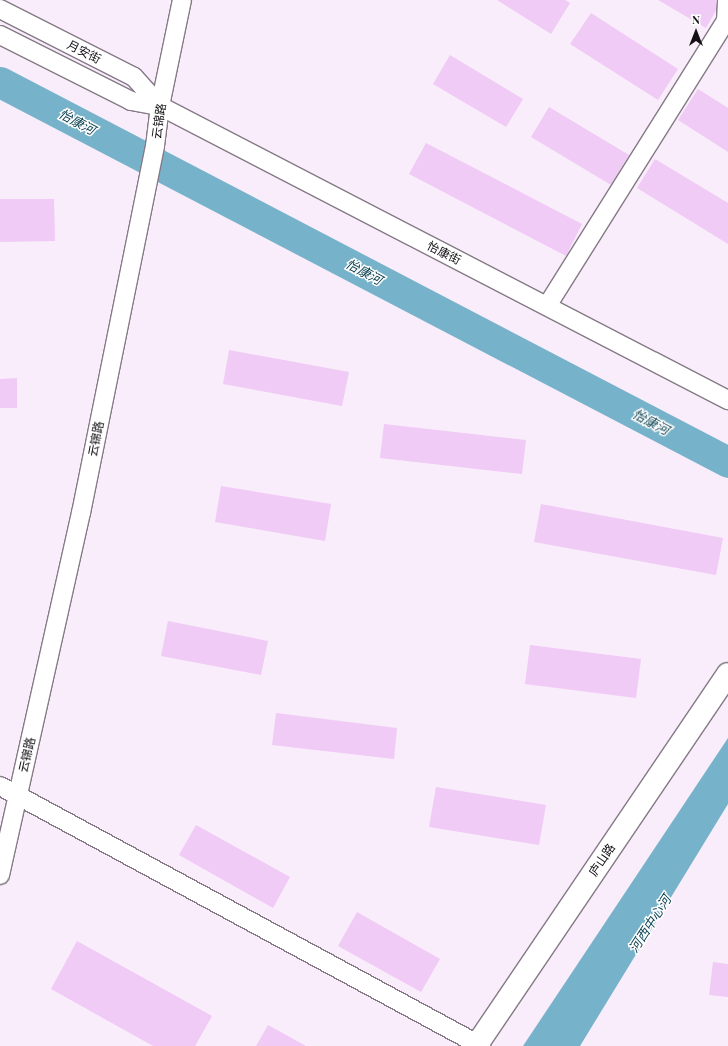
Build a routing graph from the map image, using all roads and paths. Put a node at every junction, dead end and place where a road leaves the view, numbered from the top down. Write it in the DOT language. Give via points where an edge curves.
graph roads {
  1 [pos="182,0"];
  2 [pos="727,0"];
  3 [pos="0,9"];
  4 [pos="0,35"];
  5 [pos="160,106"];
  6 [pos="547,306"];
  7 [pos="728,400"];
  8 [pos="728,674"];
  9 [pos="0,786"];
  10 [pos="18,795"];
  11 [pos="0,875"];
  12 [pos="478,1045"];
  1 -- 5 [label="street, 云锦路"];
  2 -- 6 [label="street" via="726,21"];
  3 -- 5 [label="street, 月安街" via="134,77"];
  4 -- 5 [label="street" via="131,101"];
  5 -- 6 [label="street, 怡康街"];
  5 -- 10 [label="street, 云锦路" via="155,146 81,513"];
  6 -- 7 [label="street, 怡康街"];
  8 -- 12 [label="main road, 庐山路"];
  9 -- 10 [label="street"];
  10 -- 11 [label="street, 云锦路"];
  10 -- 12 [label="street"];
}
